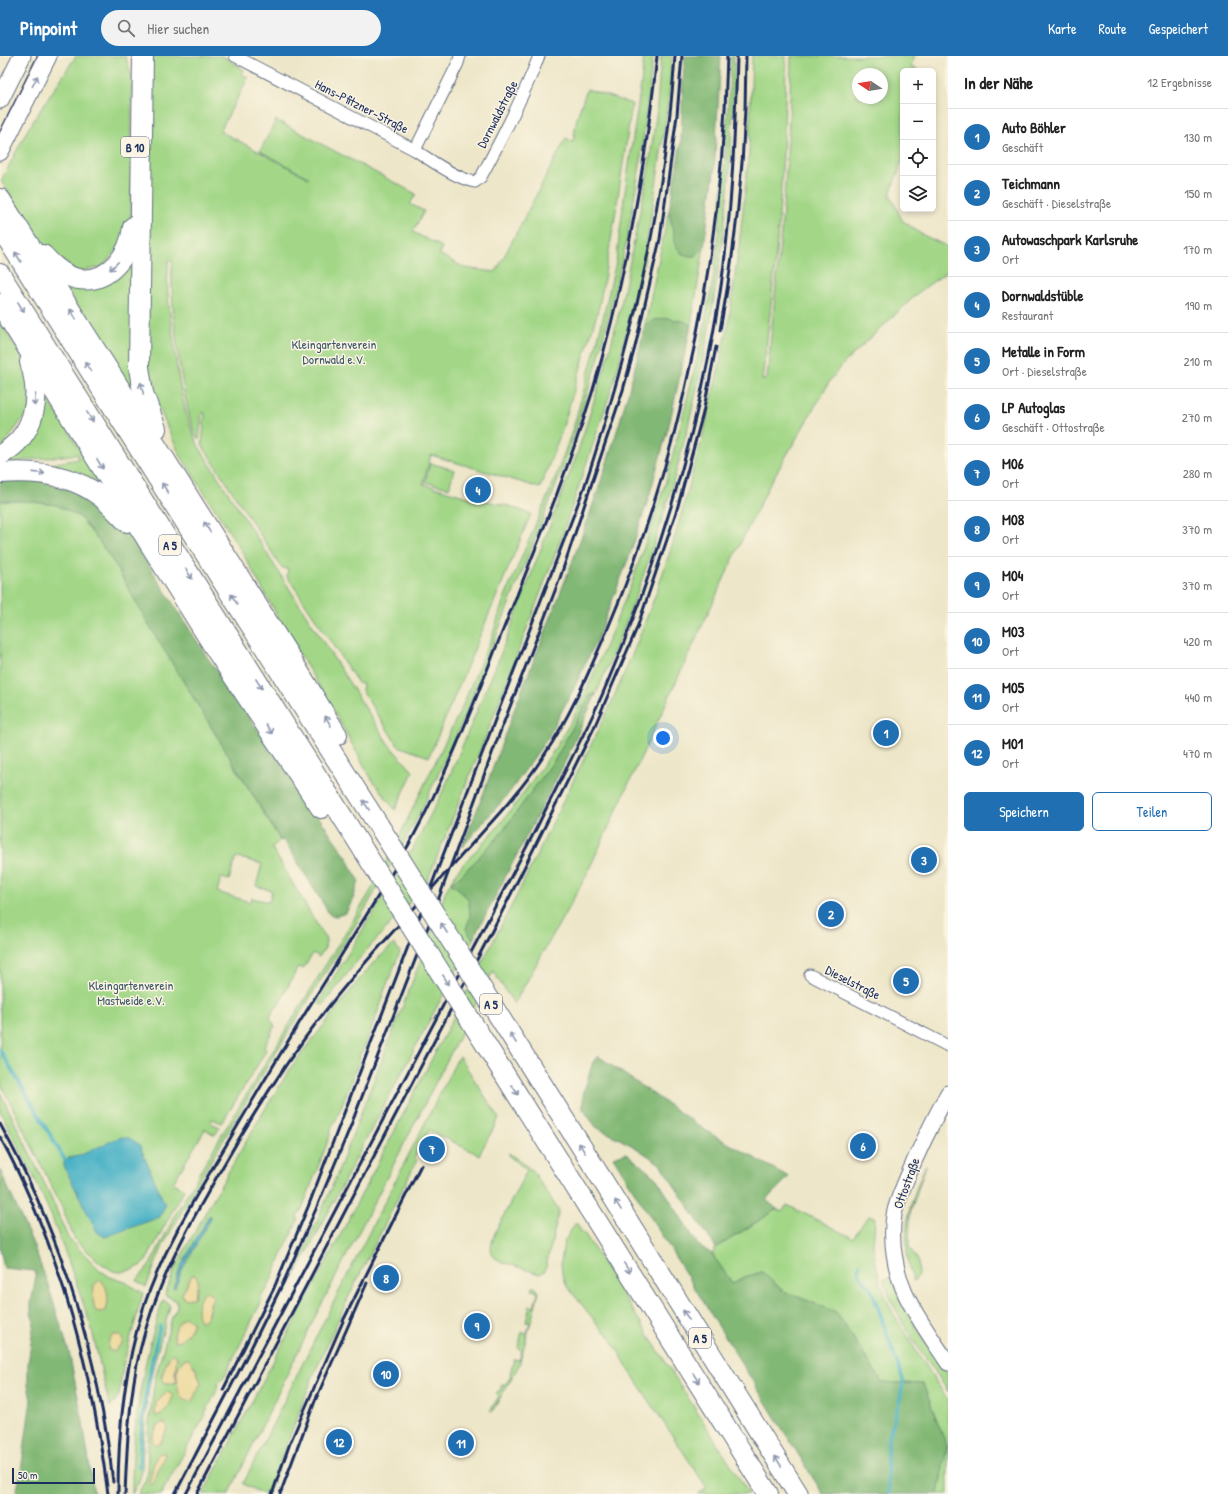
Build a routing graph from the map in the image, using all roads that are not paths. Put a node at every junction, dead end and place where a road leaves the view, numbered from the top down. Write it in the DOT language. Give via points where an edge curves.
graph roads {
  1 [pos="22,56"];
  2 [pos="48,56"];
  3 [pos="132,56"];
  4 [pos="143,56"];
  5 [pos="235,56"];
  6 [pos="460,56"];
  7 [pos="539,56"];
  8 [pos="0,100"];
  9 [pos="415,150"];
  10 [pos="0,152"];
  11 [pos="475,182"];
  12 [pos="0,199"];
  13 [pos="0,227"];
  14 [pos="23,235"];
  15 [pos="0,274"];
  16 [pos="0,304"];
  17 [pos="20,336"];
  18 [pos="0,455"];
  19 [pos="0,473"];
  20 [pos="184,489"];
  21 [pos="154,549"];
  22 [pos="352,783"];
  23 [pos="361,857"];
  24 [pos="810,975"];
  25 [pos="948,1046"];
  26 [pos="948,1093"];
  27 [pos="948,1363"];
  28 [pos="768,1494"];
  29 [pos="798,1494"];
  1 -- 8 [label="main road"];
  10 -- 2 [label="main road, one-way"];
  3 -- 14 [label="highway, B 10, one-way" via="136,78 134,215 126,251 106,273 78,279 68,276 52,265"];
  20 -- 4 [label="highway, one-way" via="148,408 139,367"];
  5 -- 9 [label="street, Hans-Pfitzner-Straße"];
  6 -- 9 [label="street"];
  7 -- 11 [label="street, Dornwaldstraße" via="507,127 481,177"];
  9 -- 11 [label="street, Hans-Pfitzner-Straße"];
  12 -- 14 [label="highway, A 5"];
  22 -- 13 [label="highway, A 5, one-way"];
  20 -- 14 [label="highway, A 5, one-way"];
  15 -- 23 [label="highway, A 5, one-way"];
  16 -- 17 [label="highway"];
  17 -- 18 [label="highway, one-way" via="35,378 36,404 32,420 23,435"];
  17 -- 21 [label="highway, one-way"];
  19 -- 21 [label="highway, one-way" via="39,473 80,483 101,496"];
  22 -- 20 [label="highway, A 5, one-way" via="340,741"];
  21 -- 23 [label="highway, one-way" via="216,650"];
  29 -- 22 [label="highway, A 5, one-way, bridge"];
  23 -- 28 [label="highway, A 5, one-way, bridge" via="410,924"];
  24 -- 25 [label="street, Dieselstraße"];
  26 -- 27 [label="main road, Ottostraße" via="903,1186 894,1215 893,1232 899,1276 906,1293"];
}
